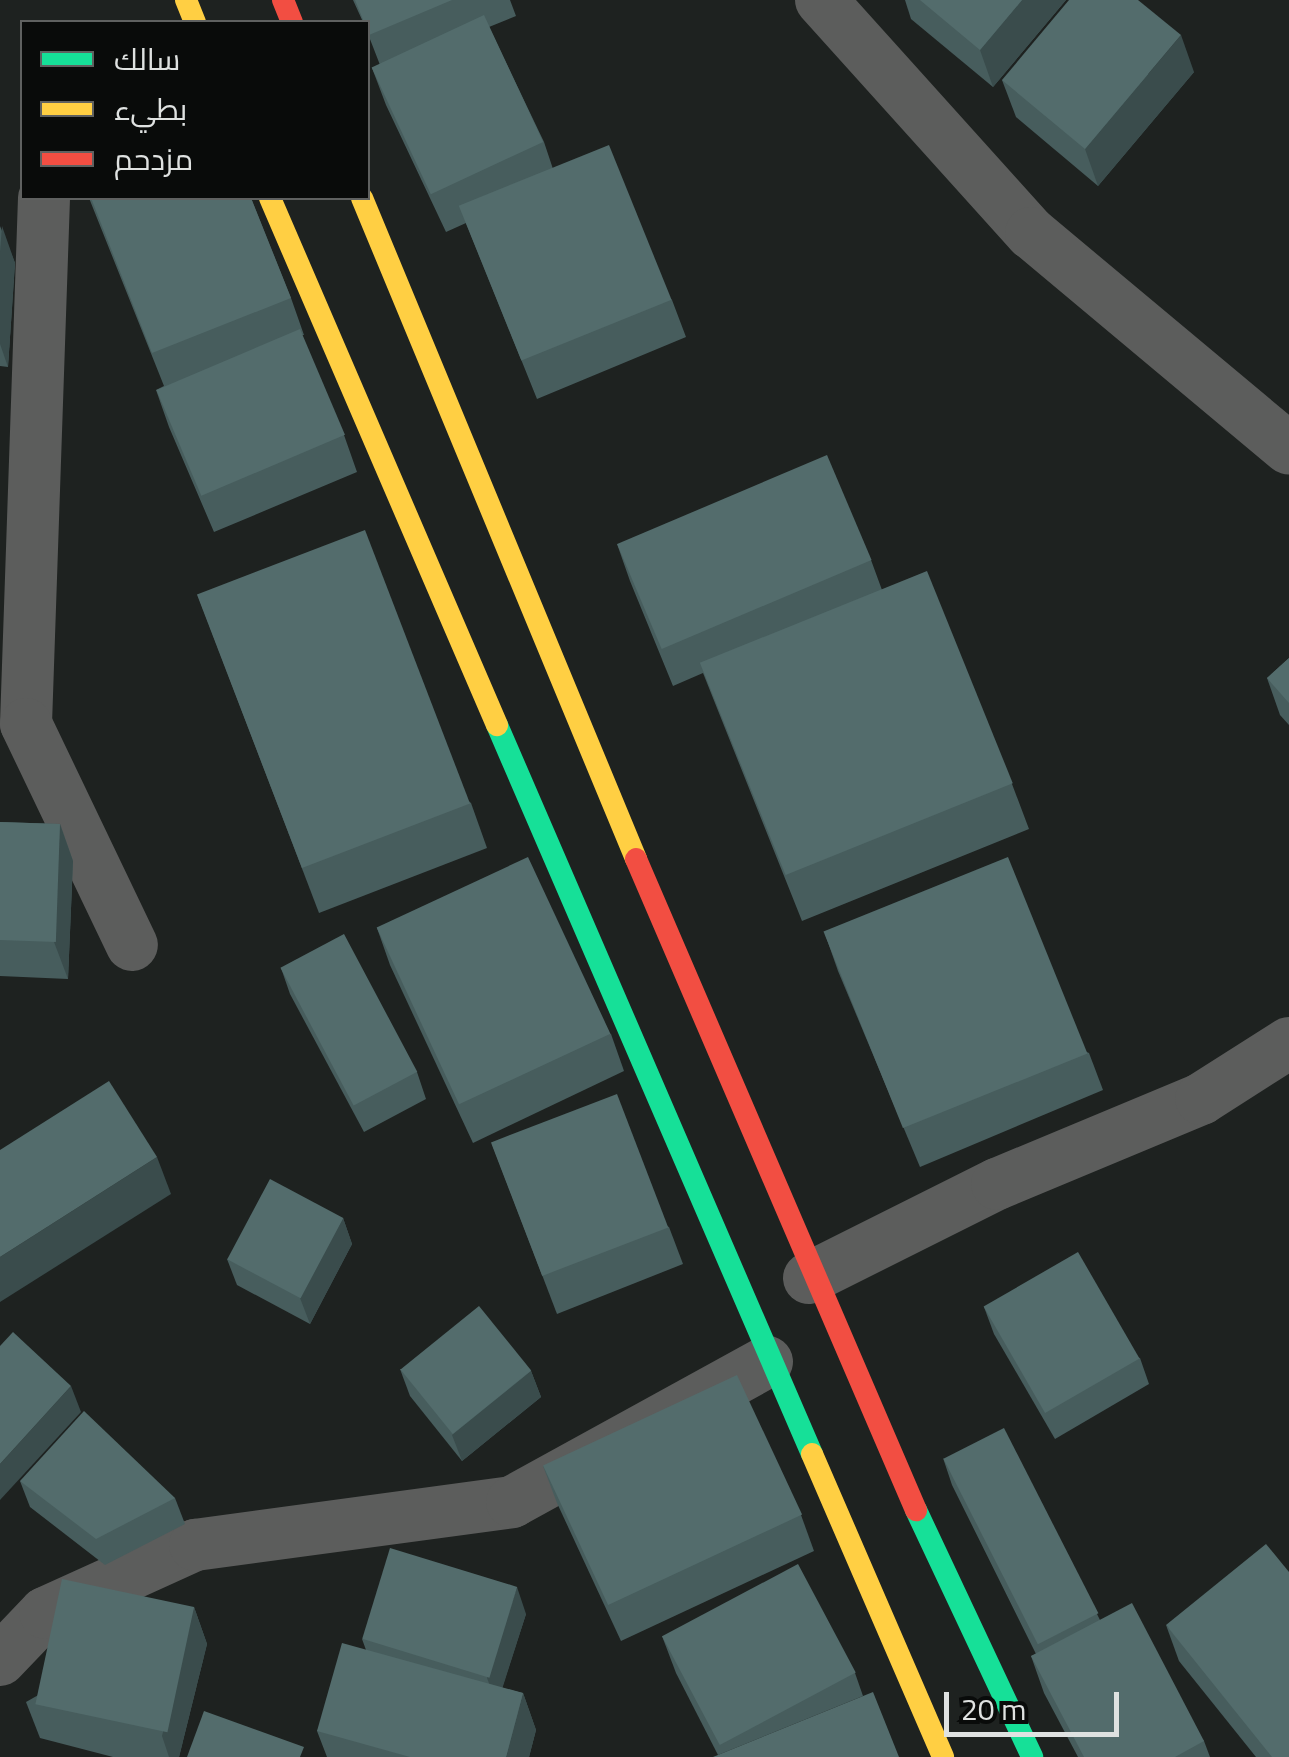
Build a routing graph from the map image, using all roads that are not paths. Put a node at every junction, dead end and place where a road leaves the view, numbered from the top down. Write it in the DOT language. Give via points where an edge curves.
graph roads {
  1 [pos="820,0"];
  2 [pos="44,200"];
  3 [pos="271,200"];
  4 [pos="363,200"];
  5 [pos="1289,449"];
  6 [pos="132,945"];
  7 [pos="1289,1044"];
  8 [pos="810,1278"];
  9 [pos="768,1362"];
  10 [pos="0,1660"];
  11 [pos="942,1757"];
  12 [pos="1032,1757"];
  1 -- 5 [label="street" via="1031,233"];
  2 -- 6 [label="street" via="26,724"];
  3 -- 9 [label="street"];
  4 -- 8 [label="street"];
  7 -- 8 [label="street" via="1202,1099 997,1184"];
  8 -- 12 [label="street"];
  9 -- 10 [label="street" via="512,1502 196,1546 45,1613"];
  9 -- 11 [label="street"];
}
